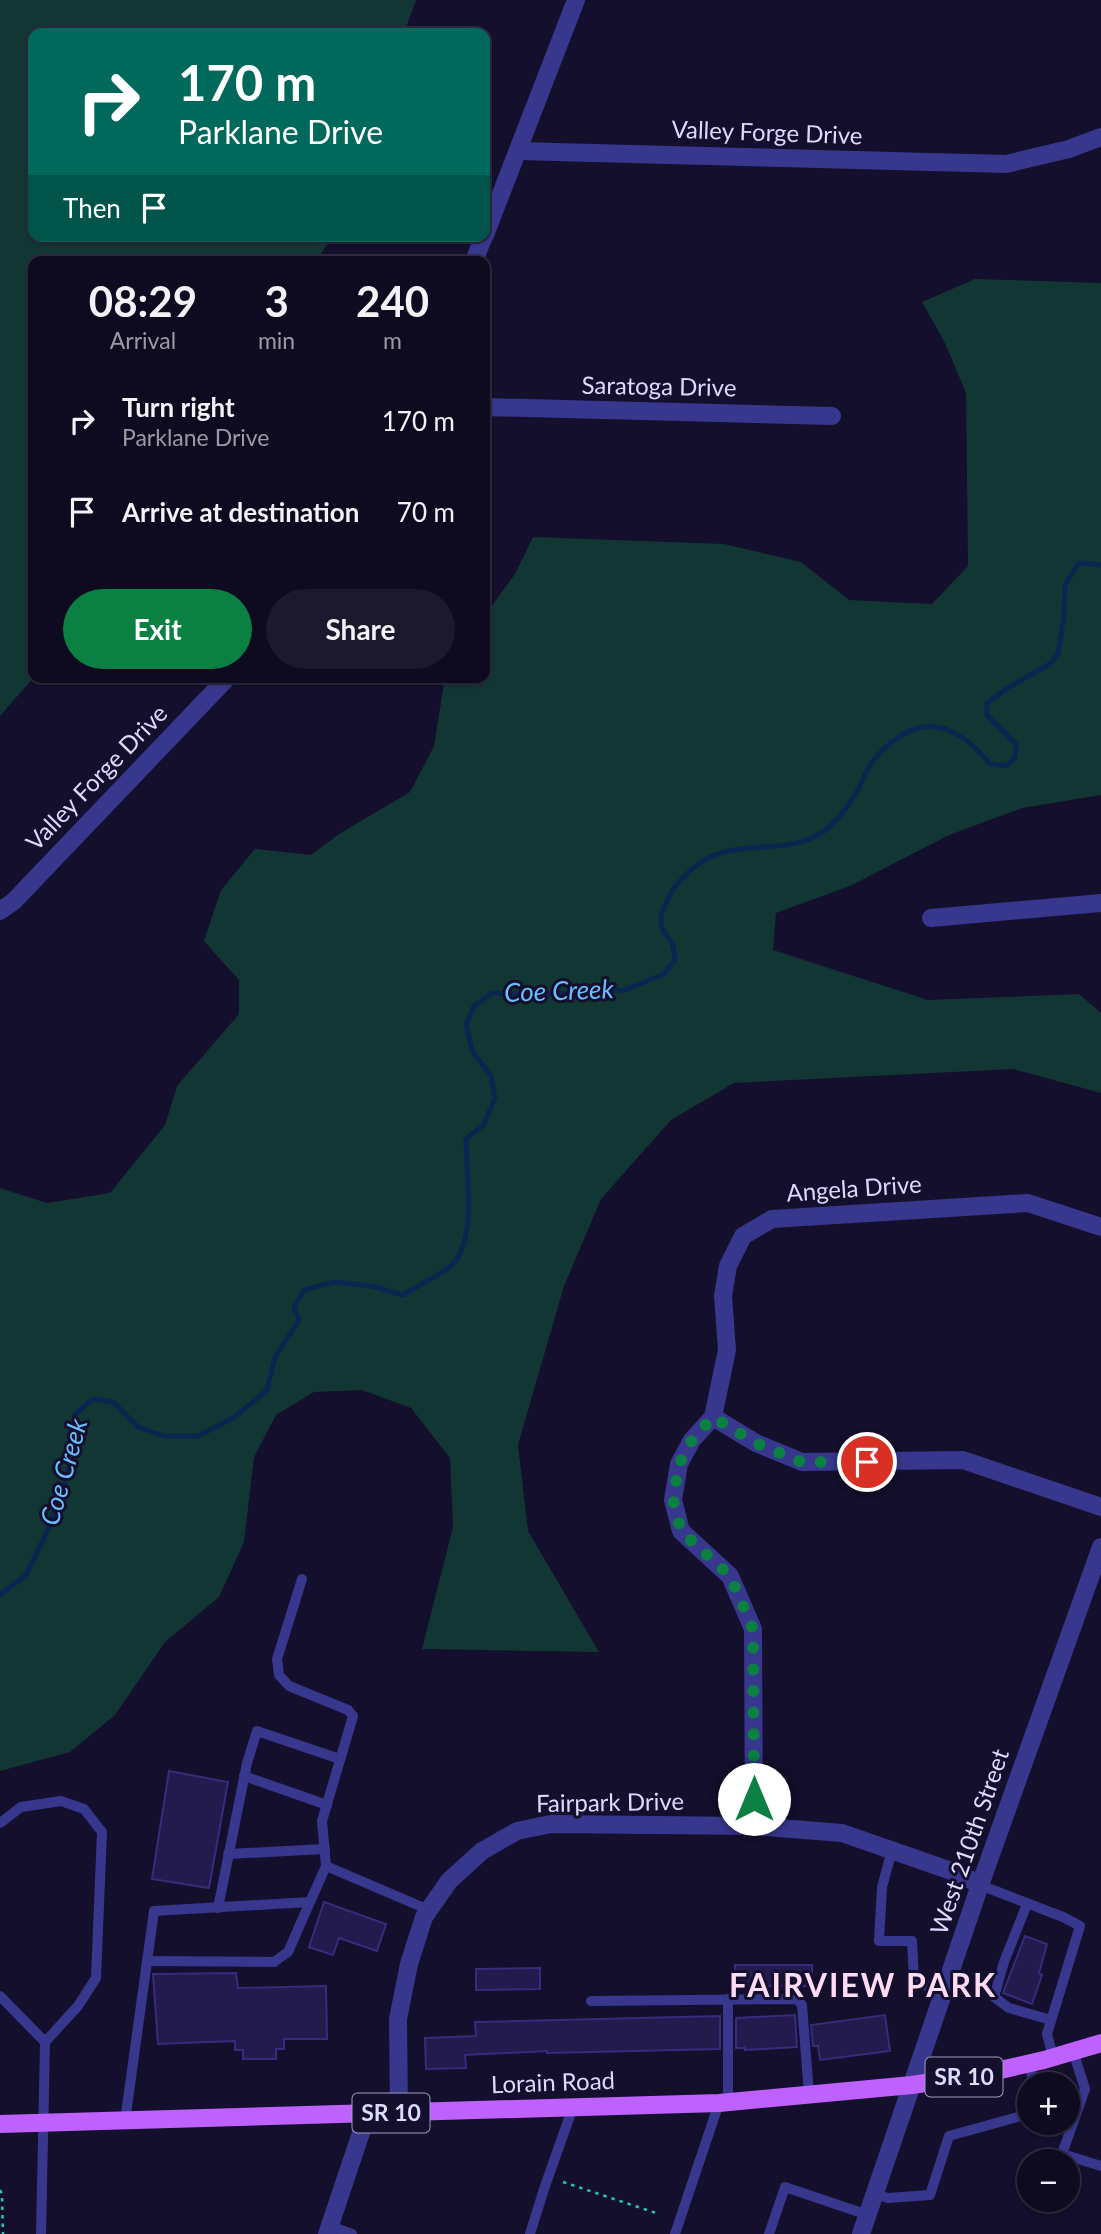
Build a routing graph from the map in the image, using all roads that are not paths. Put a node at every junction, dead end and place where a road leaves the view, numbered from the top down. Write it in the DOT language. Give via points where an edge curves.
graph roads {
  1 [pos="576,0"];
  2 [pos="1101,137"];
  3 [pos="519,151"];
  4 [pos="490,221"];
  5 [pos="490,407"];
  6 [pos="832,416"];
  7 [pos="222,683"];
  8 [pos="1101,904"];
  9 [pos="0,911"];
  10 [pos="930,918"];
  11 [pos="1101,1227"];
  12 [pos="713,1417"];
  13 [pos="1101,1507"];
  14 [pos="1101,1547"];
  15 [pos="302,1579"];
  16 [pos="340,1759"];
  17 [pos="244,1776"];
  18 [pos="327,1805"];
  19 [pos="0,1823"];
  20 [pos="754,1826"];
  21 [pos="325,1849"];
  22 [pos="892,1850"];
  23 [pos="228,1854"];
  24 [pos="326,1866"];
  25 [pos="980,1885"];
  26 [pos="310,1902"];
  27 [pos="1027,1904"];
  28 [pos="218,1908"];
  29 [pos="429,1910"];
  30 [pos="147,1961"];
  31 [pos="944,1992"];
  32 [pos="0,1996"];
  33 [pos="728,1999"];
  34 [pos="592,2001"];
  35 [pos="1051,2020"];
  36 [pos="45,2042"];
  37 [pos="1101,2043"];
  38 [pos="1073,2051"];
  39 [pos="1053,2057"];
  40 [pos="1030,2063"];
  41 [pos="1032,2072"];
  42 [pos="912,2085"];
  43 [pos="809,2094"];
  44 [pos="724,2102"];
  45 [pos="573,2107"];
  46 [pos="400,2112"];
  47 [pos="367,2115"];
  48 [pos="1017,2117"];
  49 [pos="125,2121"];
  50 [pos="43,2123"];
  51 [pos="0,2124"];
  52 [pos="1101,2166"];
  53 [pos="875,2194"];
  54 [pos="868,2216"];
  55 [pos="329,2230"];
  56 [pos="41,2234"];
  57 [pos="352,2234"];
  58 [pos="530,2234"];
  59 [pos="675,2234"];
  60 [pos="769,2234"];
  61 [pos="861,2234"];
  1 -- 3 [label="street"];
  2 -- 3 [label="street, Valley Forge Drive" via="1006,164"];
  3 -- 4 [label="street"];
  5 -- 6 [label="street, Saratoga Drive"];
  7 -- 9 [label="street, Valley Forge Drive"];
  8 -- 10 [label="street"];
  11 -- 12 [label="street, Angela Drive" via="1028,1203 772,1219 743,1236 728,1266 723,1296 727,1350"];
  12 -- 13 [label="street" via="756,1443 802,1462 963,1460"];
  12 -- 20 [label="street, Angela Drive" via="692,1440 679,1464 673,1500 681,1531 730,1576 753,1629"];
  14 -- 25 [label="street, West 210th Street"];
  15 -- 16 [label="lane" via="277,1659 279,1675 289,1686 353,1716"];
  16 -- 17 [label="lane" via="257,1731"];
  16 -- 18 [label="lane"];
  17 -- 18 [label="lane"];
  17 -- 23 [label="lane"];
  18 -- 21 [label="lane" via="322,1821"];
  19 -- 36 [label="lane" via="20,1807 61,1801 84,1809 102,1832 96,1978 78,2007"];
  20 -- 22 [label="street, Fairpark Drive" via="842,1833"];
  20 -- 29 [label="street, Fairpark Drive" via="551,1824 517,1831 482,1851 449,1881"];
  21 -- 23 [label="lane"];
  21 -- 24 [label="lane"];
  22 -- 25 [label="street, Fairpark Drive"];
  22 -- 31 [label="lane" via="882,1887 879,1941 912,1941 914,1979"];
  23 -- 28 [label="lane"];
  24 -- 26 [label="lane"];
  24 -- 29 [label="lane"];
  25 -- 27 [label="lane"];
  25 -- 31 [label="street, West 210th Street"];
  26 -- 28 [label="lane"];
  26 -- 30 [label="lane" via="288,1952 274,1962"];
  27 -- 35 [label="lane" via="1080,1926"];
  27 -- 35 [label="lane" via="994,1997 1009,2007"];
  28 -- 30 [label="lane" via="154,1911"];
  29 -- 46 [label="street, Fairpark Drive" via="409,1964 398,2019"];
  30 -- 49 [label="lane"];
  31 -- 42 [label="street, West 210th Street"];
  32 -- 36 [label="lane"];
  33 -- 34 [label="lane"];
  33 -- 43 [label="lane" via="797,1999 802,2005"];
  33 -- 44 [label="lane"];
  35 -- 39 [label="lane" via="1047,2034"];
  36 -- 50 [label="lane"];
  37 -- 38 [label="main road, Lorain Road / SR 10"];
  38 -- 39 [label="main road, Lorain Road / SR 10"];
  38 -- 52 [label="lane" via="1085,2089 1062,2154"];
  39 -- 40 [label="main road, Lorain Road / SR 10"];
  40 -- 41 [label="lane"];
  40 -- 42 [label="main road, Lorain Road / SR 10"];
  42 -- 43 [label="main road, Lorain Road / SR 10"];
  42 -- 53 [label="street, West 210th Street"];
  43 -- 44 [label="main road, Lorain Road / SR 10"];
  44 -- 45 [label="main road, Lorain Road / SR 10"];
  44 -- 59 [label="lane"];
  45 -- 46 [label="main road, Lorain Road / SR 10"];
  45 -- 58 [label="lane"];
  46 -- 47 [label="main road, Lorain Road / SR 10"];
  47 -- 49 [label="main road, Lorain Road / SR 10"];
  47 -- 55 [label="street"];
  48 -- 53 [label="lane" via="949,2136 930,2195 896,2199"];
  49 -- 50 [label="main road, Lorain Road / SR 10"];
  50 -- 51 [label="main road, Lorain Road / SR 10"];
  50 -- 56 [label="lane"];
  53 -- 54 [label="street, West 210th Street"];
  54 -- 60 [label="lane" via="785,2188"];
  54 -- 61 [label="street, West 210th Street"];
  55 -- 57 [label="lane"];
}
